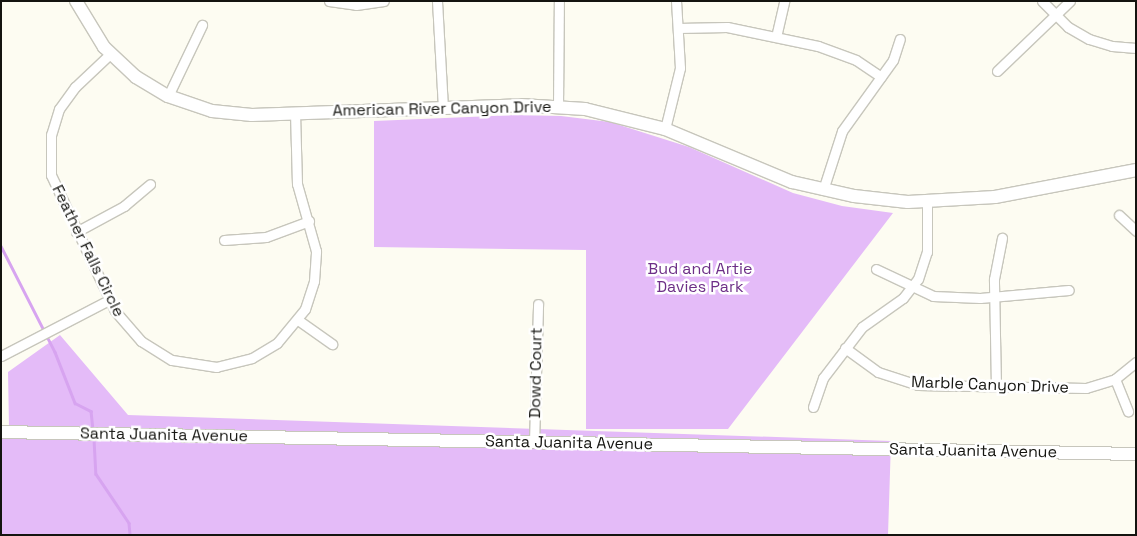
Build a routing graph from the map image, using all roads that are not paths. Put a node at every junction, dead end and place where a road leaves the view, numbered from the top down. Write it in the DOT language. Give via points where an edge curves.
graph roads {
  1 [pos="76,1"];
  2 [pos="329,1"];
  3 [pos="384,1"];
  4 [pos="437,1"];
  5 [pos="558,1"];
  6 [pos="676,1"];
  7 [pos="784,1"];
  8 [pos="1042,1"];
  9 [pos="1070,1"];
  10 [pos="1055,16"];
  11 [pos="202,25"];
  12 [pos="678,28"];
  13 [pos="776,37"];
  14 [pos="900,39"];
  15 [pos="1136,48"];
  16 [pos="110,54"];
  17 [pos="997,71"];
  18 [pos="881,77"];
  19 [pos="168,96"];
  20 [pos="558,106"];
  21 [pos="443,108"];
  22 [pos="295,114"];
  23 [pos="665,129"];
  24 [pos="1136,170"];
  25 [pos="150,184"];
  26 [pos="823,190"];
  27 [pos="927,202"];
  28 [pos="1119,215"];
  29 [pos="309,221"];
  30 [pos="1136,231"];
  31 [pos="76,232"];
  32 [pos="1002,238"];
  33 [pos="224,240"];
  34 [pos="876,269"];
  35 [pos="913,287"];
  36 [pos="1069,290"];
  37 [pos="996,295"];
  38 [pos="109,300"];
  39 [pos="538,304"];
  40 [pos="298,320"];
  41 [pos="332,344"];
  42 [pos="845,348"];
  43 [pos="1,356"];
  44 [pos="1136,362"];
  45 [pos="1115,379"];
  46 [pos="996,387"];
  47 [pos="813,407"];
  48 [pos="1128,412"];
  49 [pos="1,432"];
  50 [pos="534,442"];
  51 [pos="1136,454"];
  1 -- 16 [label="street, American River Canyon Drive" via="92,31"];
  2 -- 3 [label="street" via="356,5"];
  4 -- 21 [label="street"];
  5 -- 20 [label="street"];
  6 -- 12 [label="street"];
  7 -- 13 [label="street"];
  8 -- 10 [label="street"];
  9 -- 10 [label="street"];
  10 -- 15 [label="street" via="1089,39 1112,46"];
  10 -- 17 [label="street"];
  11 -- 19 [label="street"];
  12 -- 13 [label="street" via="720,27"];
  12 -- 23 [label="street" via="681,52 678,84"];
  13 -- 18 [label="street" via="841,53"];
  14 -- 18 [label="street" via="894,60"];
  16 -- 19 [label="street, American River Canyon Drive" via="136,77"];
  16 -- 31 [label="street, Feather Falls Circle" via="66,98 50,135 51,175"];
  18 -- 26 [label="street" via="842,131"];
  19 -- 22 [label="street, American River Canyon Drive" via="199,108 232,114"];
  20 -- 21 [label="street, American River Canyon Drive"];
  20 -- 23 [label="street, American River Canyon Drive" via="615,114"];
  21 -- 22 [label="street, American River Canyon Drive"];
  22 -- 29 [label="street, Feather Falls Circle" via="298,184"];
  23 -- 26 [label="street, American River Canyon Drive" via="763,172"];
  24 -- 27 [label="street, American River Canyon Drive" via="995,197"];
  25 -- 31 [label="street" via="124,206"];
  26 -- 27 [label="street, American River Canyon Drive" via="885,200"];
  27 -- 35 [label="street" via="927,252"];
  28 -- 30 [label="street"];
  29 -- 33 [label="street" via="266,236"];
  29 -- 40 [label="street, Feather Falls Circle" via="316,266 310,295"];
  31 -- 38 [label="street, Feather Falls Circle"];
  32 -- 37 [label="street" via="995,271"];
  34 -- 35 [label="street" via="893,274"];
  35 -- 37 [label="street" via="927,295 941,297"];
  35 -- 42 [label="street" via="897,302 872,316"];
  36 -- 37 [label="street"];
  37 -- 46 [label="street"];
  38 -- 40 [label="street, Feather Falls Circle" via="131,332 153,350 172,360 201,366 231,365 252,358 277,343"];
  38 -- 43 [label="street"];
  39 -- 50 [label="street, Dowd Court"];
  40 -- 41 [label="street"];
  42 -- 46 [label="street, Marble Canyon Drive" via="878,372 906,382"];
  42 -- 47 [label="street" via="823,378"];
  44 -- 45 [label="street, Marble Canyon Drive"];
  45 -- 46 [label="street, Marble Canyon Drive" via="1086,388"];
  45 -- 48 [label="street"];
  49 -- 50 [label="street, Santa Juanita Avenue"];
  50 -- 51 [label="street, Santa Juanita Avenue"];
}
